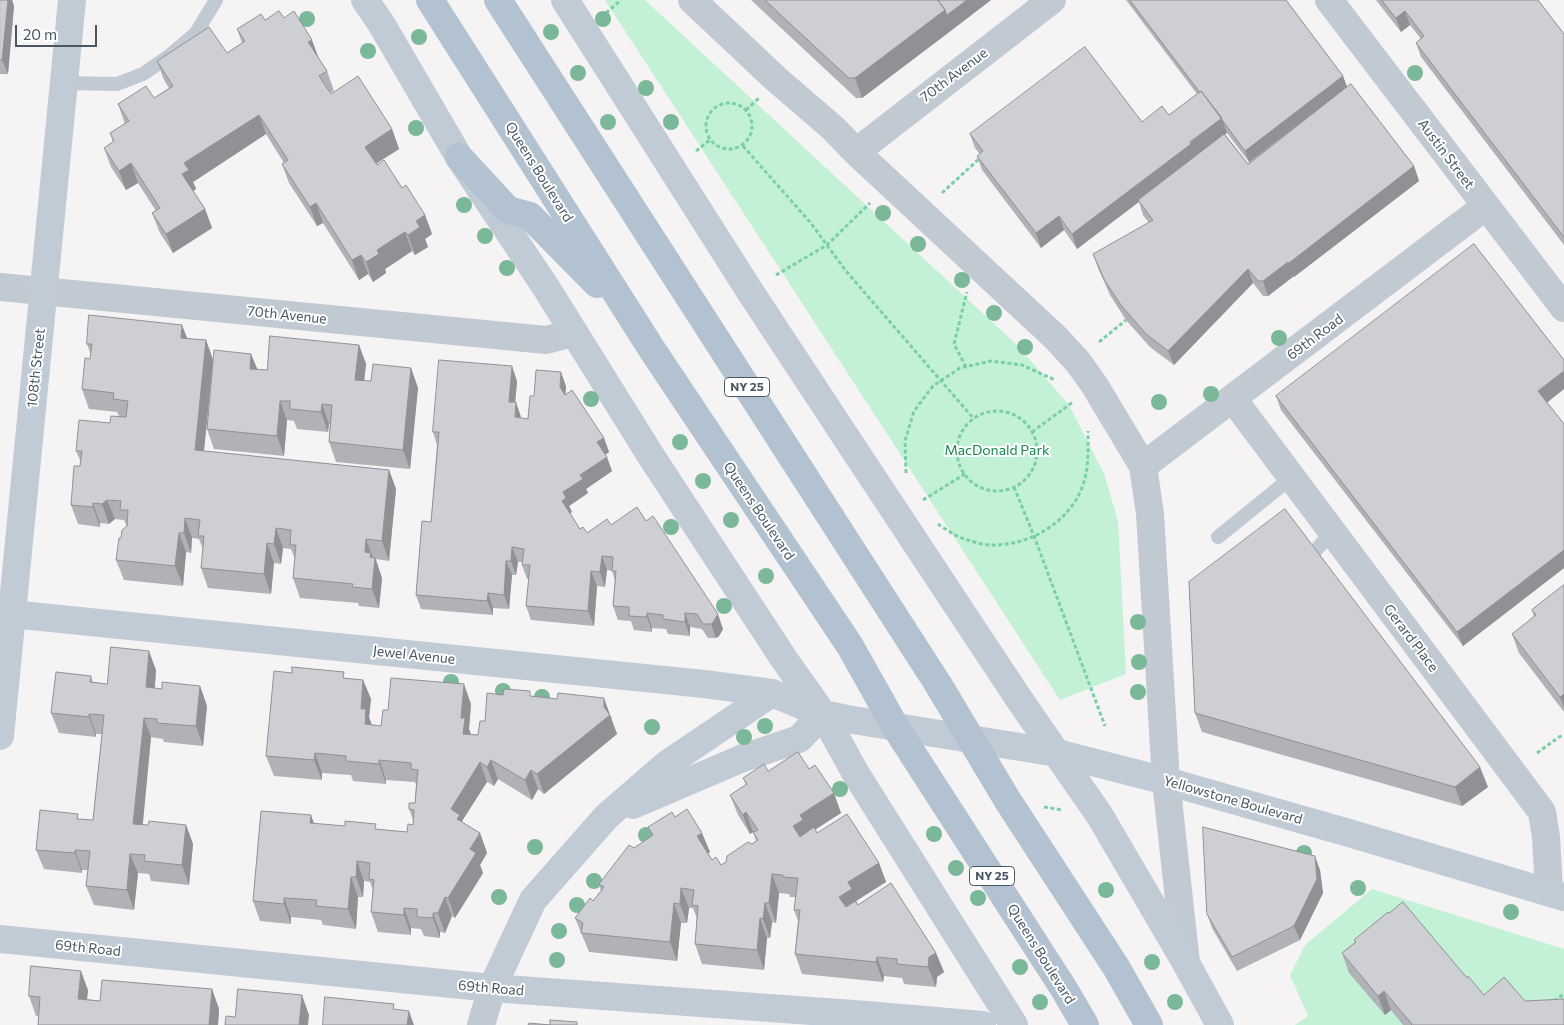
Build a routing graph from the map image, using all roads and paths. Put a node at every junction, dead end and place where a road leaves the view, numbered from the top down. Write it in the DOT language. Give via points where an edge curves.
graph roads {
  1 [pos="72,0"];
  2 [pos="216,0"];
  3 [pos="365,0"];
  4 [pos="430,0"];
  5 [pos="498,0"];
  6 [pos="565,0"];
  7 [pos="621,0"];
  8 [pos="692,0"];
  9 [pos="1052,0"];
  10 [pos="1329,0"];
  11 [pos="606,13"];
  12 [pos="64,82"];
  13 [pos="759,98"];
  14 [pos="746,110"];
  15 [pos="710,140"];
  16 [pos="743,146"];
  17 [pos="696,151"];
  18 [pos="856,152"];
  19 [pos="459,156"];
  20 [pos="982,156"];
  21 [pos="942,192"];
  22 [pos="871,202"];
  23 [pos="1486,206"];
  24 [pos="827,245"];
  25 [pos="776,275"];
  26 [pos="0,287"];
  27 [pos="967,290"];
  28 [pos="44,291"];
  29 [pos="1564,308"];
  30 [pos="1126,320"];
  31 [pos="638,327"];
  32 [pos="573,333"];
  33 [pos="1099,342"];
  34 [pos="966,367"];
  35 [pos="1055,380"];
  36 [pos="940,381"];
  37 [pos="1077,399"];
  38 [pos="1233,399"];
  39 [pos="974,419"];
  40 [pos="1088,426"];
  41 [pos="1032,432"];
  42 [pos="1142,466"];
  43 [pos="906,473"];
  44 [pos="965,474"];
  45 [pos="1291,478"];
  46 [pos="1014,487"];
  47 [pos="923,500"];
  48 [pos="938,524"];
  49 [pos="1332,531"];
  50 [pos="1034,536"];
  51 [pos="1218,537"];
  52 [pos="1312,555"];
  53 [pos="6,614"];
  54 [pos="772,693"];
  55 [pos="823,714"];
  56 [pos="1105,726"];
  57 [pos="896,728"];
  58 [pos="1564,735"];
  59 [pos="0,736"];
  60 [pos="970,738"];
  61 [pos="1057,753"];
  62 [pos="1537,753"];
  63 [pos="1166,781"];
  64 [pos="606,816"];
  65 [pos="1556,894"];
  66 [pos="0,940"];
  67 [pos="1186,963"];
  68 [pos="492,988"];
  69 [pos="1564,994"];
  70 [pos="1550,1004"];
  71 [pos="481,1025"];
  72 [pos="982,1025"];
  73 [pos="1014,1025"];
  74 [pos="1085,1025"];
  75 [pos="1149,1025"];
  76 [pos="1220,1025"];
  1 -- 12 [label="street, 108th Street"];
  2 -- 12 [label="lane" via="196,34 143,74 117,84"];
  3 -- 19 [label="street"];
  4 -- 31 [label="main road, Queens Boulevard / NY 25"];
  5 -- 60 [label="main road, NY 25"];
  6 -- 61 [label="street" via="751,293"];
  7 -- 11 [label="path"];
  8 -- 18 [label="street"];
  9 -- 18 [label="street, 70th Avenue"];
  10 -- 23 [label="street, Austin Street"];
  12 -- 28 [label="street, 108th Street"];
  13 -- 14 [label="path"];
  14 -- 15 [label="path" via="732,103 716,107 710,112 706,126"];
  14 -- 16 [label="path" via="753,124 749,140"];
  15 -- 16 [label="path" via="729,150"];
  15 -- 17 [label="path"];
  16 -- 24 [label="path"];
  18 -- 42 [label="street" via="1078,362"];
  19 -- 31 [label="main road" via="508,210 530,216"];
  19 -- 32 [label="street"];
  20 -- 21 [label="path"];
  22 -- 24 [label="path"];
  23 -- 29 [label="street, Austin Street"];
  23 -- 38 [label="street, 69th Road"];
  24 -- 25 [label="path"];
  24 -- 36 [label="path"];
  26 -- 28 [label="street, 70th Avenue"];
  27 -- 34 [label="path" via="954,344"];
  28 -- 32 [label="street, 70th Avenue" via="546,340"];
  28 -- 53 [label="street, 108th Street"];
  30 -- 33 [label="path"];
  31 -- 57 [label="main road, Queens Boulevard / NY 25" via="850,646"];
  32 -- 55 [label="street"];
  34 -- 35 [label="path" via="991,361 1022,365"];
  34 -- 36 [label="path"];
  36 -- 39 [label="path"];
  36 -- 43 [label="path" via="914,411 905,441"];
  37 -- 41 [label="path"];
  38 -- 42 [label="street, 69th Road"];
  38 -- 45 [label="street, Gerard Place"];
  39 -- 41 [label="path" via="981,414 1007,413"];
  39 -- 44 [label="path" via="962,432 958,445 957,458"];
  40 -- 50 [label="path" via="1088,457 1082,486 1068,511 1047,530"];
  41 -- 46 [label="path" via="1037,452 1035,465 1028,476"];
  42 -- 63 [label="street" via="1151,524"];
  44 -- 46 [label="path" via="981,488 994,491"];
  44 -- 47 [label="path"];
  45 -- 49 [label="street, Gerard Place"];
  45 -- 51 [label="lane"];
  46 -- 50 [label="path"];
  48 -- 50 [label="path" via="962,539 991,545 1020,542"];
  49 -- 52 [label="lane"];
  49 -- 65 [label="street, Gerard Place" via="1542,812"];
  50 -- 56 [label="path"];
  53 -- 54 [label="street, Jewel Avenue"];
  53 -- 59 [label="street, 108th Street"];
  54 -- 55 [label="street, Jewel Avenue"];
  54 -- 64 [label="street" via="667,764"];
  55 -- 57 [label="street, Jewel Avenue"];
  55 -- 64 [label="street" via="800,739 734,762"];
  55 -- 73 [label="street" via="856,774"];
  57 -- 60 [label="street, Yellowstone Boulevard"];
  57 -- 74 [label="main road, Queens Boulevard / NY 25"];
  58 -- 62 [label="path"];
  60 -- 61 [label="street, Yellowstone Boulevard"];
  60 -- 75 [label="main road, NY 25" via="1116,967"];
  61 -- 63 [label="street, Yellowstone Boulevard"];
  61 -- 67 [label="street" via="1100,816"];
  63 -- 65 [label="street, Yellowstone Boulevard"];
  63 -- 67 [label="street"];
  64 -- 68 [label="street" via="533,900"];
  66 -- 68 [label="street, 69th Road"];
  67 -- 76 [label="street"];
  68 -- 71 [label="street"];
  68 -- 72 [label="street, 69th Road"];
  69 -- 70 [label="path"];
}
